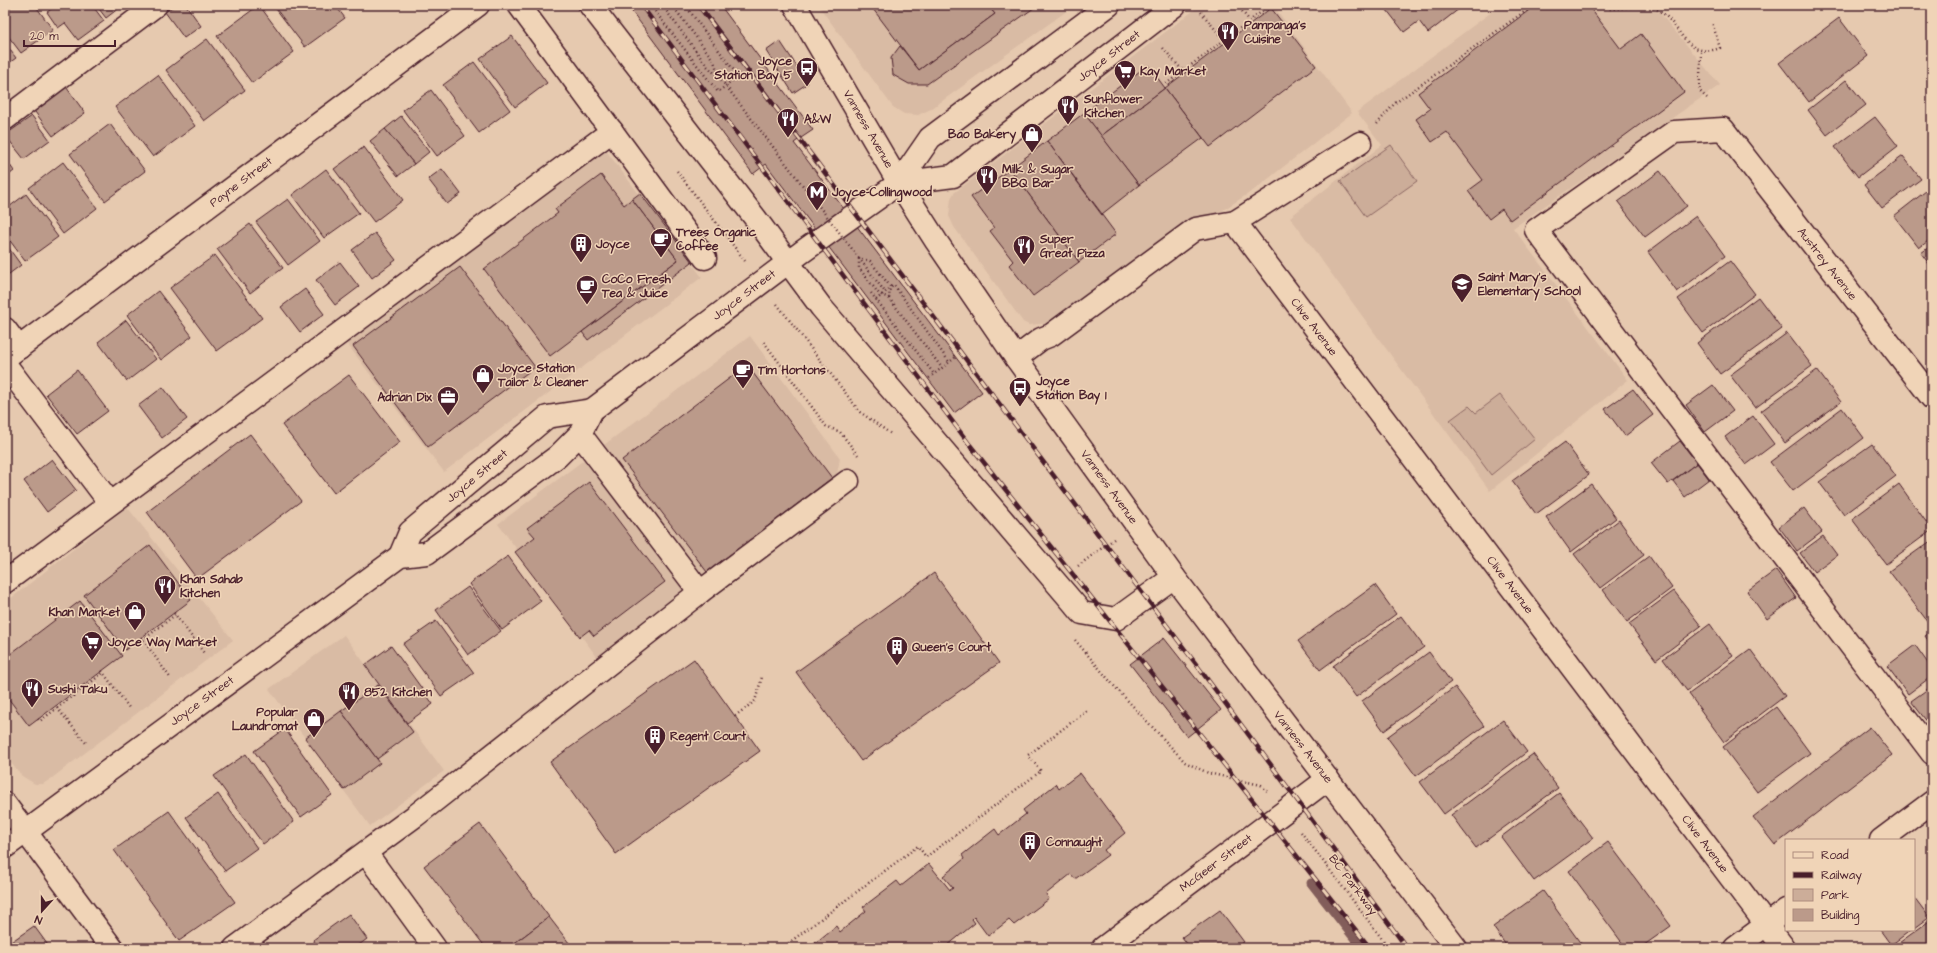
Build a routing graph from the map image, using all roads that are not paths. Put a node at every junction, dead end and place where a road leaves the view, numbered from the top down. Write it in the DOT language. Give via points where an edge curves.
graph roads {
  1 [pos="156,5"];
  2 [pos="478,5"];
  3 [pos="519,5"];
  4 [pos="590,5"];
  5 [pos="795,5"];
  6 [pos="1109,5"];
  7 [pos="1175,5"];
  8 [pos="5,119"];
  9 [pos="612,131"];
  10 [pos="1360,143"];
  11 [pos="899,183"];
  12 [pos="1235,222"];
  13 [pos="705,258"];
  14 [pos="789,262"];
  15 [pos="5,329"];
  16 [pos="10,357"];
  17 [pos="1016,358"];
  18 [pos="1932,398"];
  19 [pos="592,410"];
  20 [pos="580,434"];
  21 [pos="848,481"];
  22 [pos="110,503"];
  23 [pos="400,556"];
  24 [pos="1174,577"];
  25 [pos="5,582"];
  26 [pos="700,592"];
  27 [pos="1932,753"];
  28 [pos="1328,779"];
  29 [pos="1932,802"];
  30 [pos="5,804"];
  31 [pos="25,832"];
  32 [pos="1881,839"];
  33 [pos="5,847"];
  34 [pos="366,853"];
  35 [pos="1785,911"];
  36 [pos="1766,925"];
  37 [pos="112,948"];
  38 [pos="235,948"];
  39 [pos="435,948"];
  40 [pos="1103,948"];
  41 [pos="1456,948"];
  42 [pos="1735,948"];
  43 [pos="1784,948"];
  1 -- 8 [label="street"];
  2 -- 16 [label="street, Payne Street"];
  3 -- 9 [label="street"];
  4 -- 14 [label="street"];
  5 -- 11 [label="street, Vanness Avenue"];
  6 -- 11 [label="street, Joyce Street" via="930,138"];
  7 -- 11 [label="street, Joyce Street" via="953,176"];
  9 -- 13 [label="street"];
  9 -- 22 [label="street"];
  10 -- 12 [label="street"];
  11 -- 14 [label="street, Joyce Street"];
  11 -- 17 [label="street, Vanness Avenue" via="932,236"];
  12 -- 17 [label="street" via="1195,229"];
  12 -- 36 [label="street, Clive Avenue"];
  14 -- 19 [label="street, Joyce Street"];
  14 -- 24 [label="street" via="821,307 1082,613 1116,619"];
  15 -- 16 [label="street"];
  16 -- 22 [label="street"];
  17 -- 24 [label="street, Vanness Avenue"];
  18 -- 27 [label="street, Austrey Avenue" via="1723,129 1674,132 1536,230"];
  19 -- 20 [label="street, Joyce Street"];
  19 -- 23 [label="street, Joyce Street" via="548,417 410,532"];
  20 -- 23 [label="street, Joyce Street" via="558,456 427,553"];
  20 -- 26 [label="street"];
  21 -- 26 [label="street"];
  22 -- 25 [label="street"];
  23 -- 31 [label="street, Joyce Street"];
  24 -- 28 [label="street, Vanness Avenue"];
  26 -- 34 [label="street"];
  28 -- 40 [label="street, McGeer Street"];
  28 -- 41 [label="street, Vanness Avenue"];
  29 -- 32 [label="street"];
  30 -- 31 [label="street"];
  31 -- 33 [label="street, Joyce Street"];
  31 -- 37 [label="street"];
  34 -- 38 [label="street"];
  34 -- 39 [label="street"];
  35 -- 36 [label="street"];
  36 -- 42 [label="street"];
  36 -- 43 [label="street, Clive Avenue"];
}
